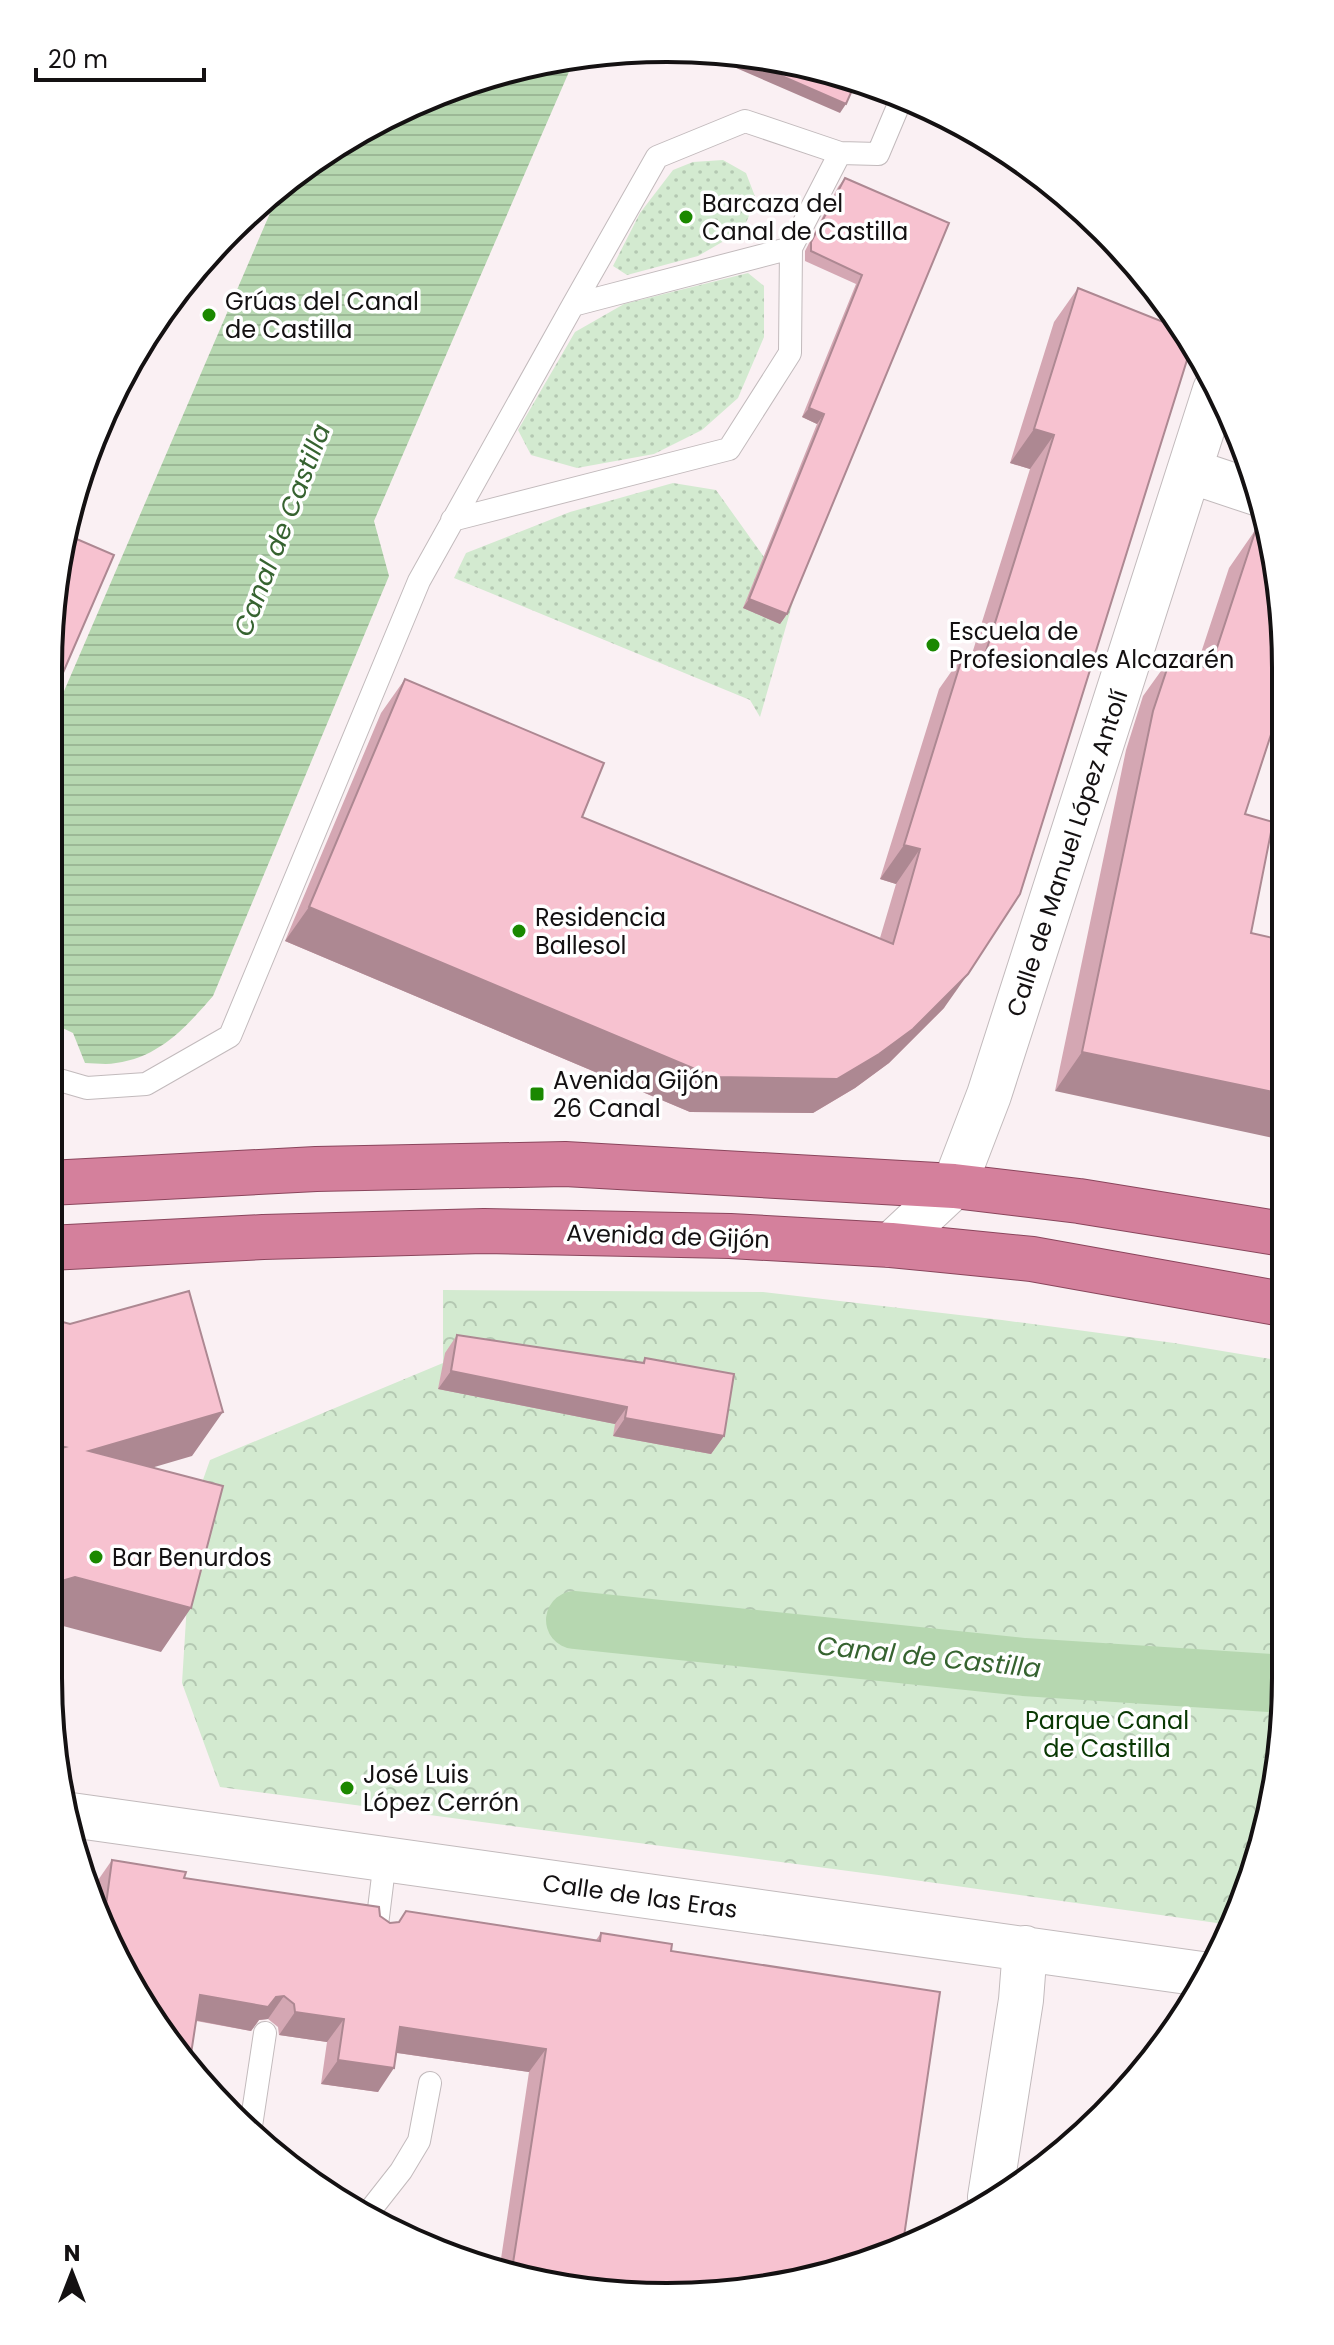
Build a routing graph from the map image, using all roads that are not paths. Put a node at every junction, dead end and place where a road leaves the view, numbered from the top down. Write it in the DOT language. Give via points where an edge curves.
graph roads {
  1 [pos="898,107"];
  2 [pos="840,153"];
  3 [pos="791,248"];
  4 [pos="573,305"];
  5 [pos="1211,402"];
  6 [pos="1190,471"];
  7 [pos="1245,489"];
  8 [pos="452,520"];
  9 [pos="62,1081"];
  10 [pos="62,1182"];
  11 [pos="954,1186"];
  12 [pos="1272,1232"];
  13 [pos="891,1245"];
  14 [pos="62,1247"];
  15 [pos="1272,1302"];
  16 [pos="79,1816"];
  17 [pos="385,1860"];
  18 [pos="376,1933"];
  19 [pos="1025,1948"];
  20 [pos="1195,1973"];
  21 [pos="265,2033"];
  22 [pos="430,2083"];
  23 [pos="252,2118"];
  24 [pos="991,2188"];
  25 [pos="373,2207"];
  1 -- 2 [label="lane" via="878,154"];
  2 -- 3 [label="lane"];
  2 -- 4 [label="lane" via="745,121 657,157"];
  3 -- 4 [label="lane"];
  3 -- 8 [label="lane" via="790,353 729,449"];
  4 -- 8 [label="lane"];
  5 -- 6 [label="street, Calle de Manuel López Antolí"];
  6 -- 7 [label="street"];
  6 -- 11 [label="street, Calle de Manuel López Antolí" via="989,1095"];
  8 -- 9 [label="lane" via="419,581 230,1036 146,1084 87,1088"];
  10 -- 11 [label="highway" via="316,1169 565,1164"];
  11 -- 12 [label="highway"];
  11 -- 13 [label="street, Calle de Manuel López Antolí"];
  13 -- 14 [label="highway, Avenida de Gijón" via="484,1231"];
  13 -- 15 [label="highway, Avenida de Gijón" via="1032,1259"];
  16 -- 17 [label="street, Calle de las Eras"];
  17 -- 18 [label="lane"];
  17 -- 19 [label="street, Calle de las Eras"];
  19 -- 20 [label="street, Calle de las Eras"];
  19 -- 24 [label="street"];
  21 -- 23 [label="lane"];
  22 -- 25 [label="lane" via="419,2141"];
}
